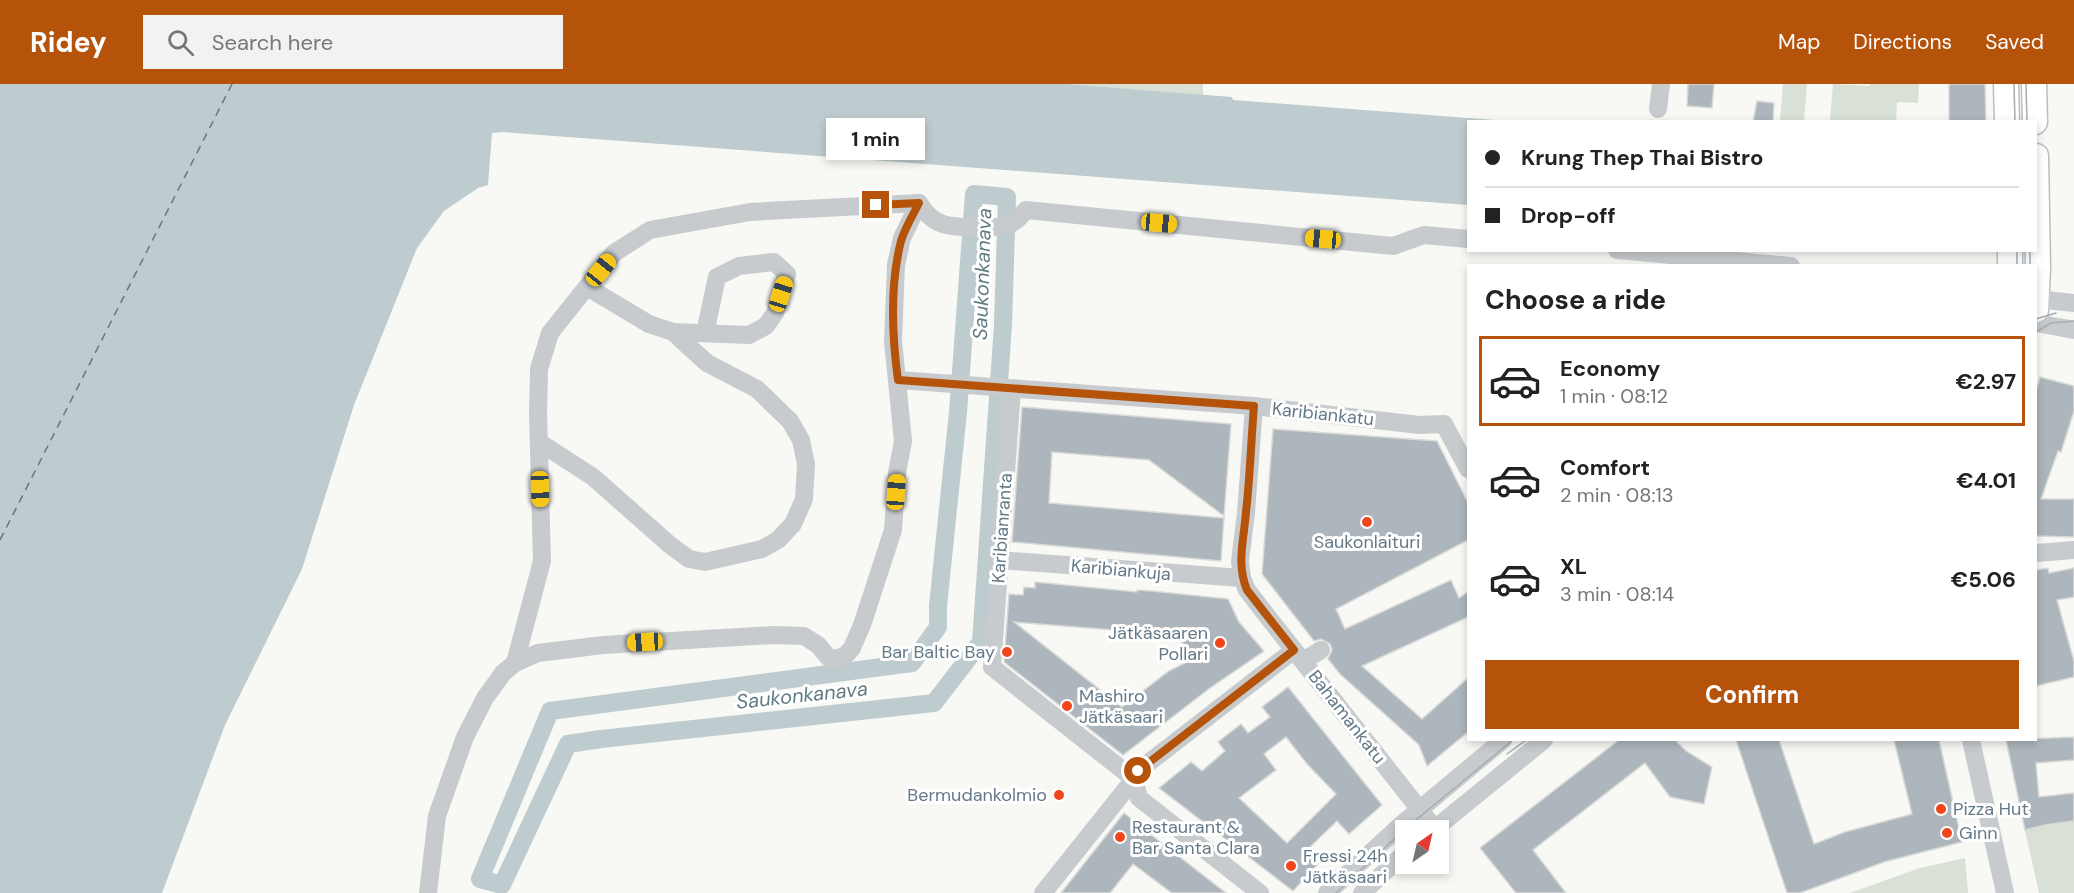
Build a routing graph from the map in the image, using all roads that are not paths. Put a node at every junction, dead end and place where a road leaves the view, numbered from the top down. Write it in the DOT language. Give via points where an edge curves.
graph roads {
  1 [pos="2006,84"];
  2 [pos="2034,84"];
  3 [pos="2007,120"];
  4 [pos="2035,120"];
  5 [pos="919,203"];
  6 [pos="1467,239"];
  7 [pos="1629,252"];
  8 [pos="1659,257"];
  9 [pos="1762,264"];
  10 [pos="587,287"];
  11 [pos="2037,303"];
  12 [pos="2074,303"];
  13 [pos="2037,323"];
  14 [pos="2074,330"];
  15 [pos="673,332"];
  16 [pos="705,333"];
  17 [pos="898,380"];
  18 [pos="1010,389"];
  19 [pos="1254,406"];
  20 [pos="539,442"];
  21 [pos="1467,467"];
  22 [pos="2074,550"];
  23 [pos="2037,553"];
  24 [pos="999,560"];
  25 [pos="1242,578"];
  26 [pos="1321,651"];
  27 [pos="1299,656"];
  28 [pos="515,663"];
  29 [pos="1502,741"];
  30 [pos="1543,741"];
  31 [pos="1971,741"];
  32 [pos="1136,775"];
  33 [pos="1427,820"];
  34 [pos="1431,820"];
  35 [pos="1432,820"];
  36 [pos="1395,845"];
  37 [pos="1395,862"];
  38 [pos="428,893"];
  39 [pos="1043,893"];
  40 [pos="1260,893"];
  41 [pos="1326,893"];
  42 [pos="1362,893"];
  43 [pos="2005,893"];
  1 -- 3 [label="main road"];
  2 -- 4 [label="main road"];
  5 -- 6 [label="street" via="926,214 942,224 957,226 1008,225 1026,210 1393,246 1424,235"];
  5 -- 10 [label="street" via="750,212 650,230 614,253"];
  5 -- 17 [label="street" via="902,238 896,265 892,340"];
  7 -- 8 [label="street"];
  8 -- 9 [label="street"];
  10 -- 15 [label="street" via="649,324"];
  10 -- 20 [label="street" via="550,333 539,369"];
  11 -- 12 [label="street"];
  13 -- 14 [label="street"];
  15 -- 16 [label="street"];
  15 -- 20 [label="street" via="707,363 757,388 790,421 801,440 806,464 804,499 793,524 778,540 762,549 705,562 689,559 593,477"];
  16 -- 16 [label="street" via="749,335 766,326 775,312 787,274 774,262 739,266 717,277"];
  17 -- 18 [label="street, Karibiankatu"];
  17 -- 28 [label="street" via="903,441 893,530 862,625 845,656 828,657 804,636 774,635 603,645 538,653"];
  18 -- 19 [label="street, Karibiankatu"];
  18 -- 24 [label="street, Karibianranta"];
  19 -- 21 [label="street, Karibiankatu" via="1419,425 1444,424"];
  19 -- 25 [label="street" via="1240,561"];
  20 -- 28 [label="street" via="542,561"];
  22 -- 23 [label="street"];
  24 -- 25 [label="street, Karibiankuja"];
  24 -- 32 [label="street, Karibianranta" via="992,667"];
  25 -- 27 [label="street, Bahamankatu" via="1247,590"];
  26 -- 27 [label="street"];
  27 -- 32 [label="street"];
  27 -- 33 [label="street, Bahamankatu"];
  28 -- 38 [label="street" via="485,698 465,737 437,816"];
  29 -- 34 [label="street"];
  30 -- 35 [label="street"];
  31 -- 43 [label="street"];
  32 -- 39 [label="street"];
  32 -- 40 [label="street" via="1139,798"];
  36 -- 41 [label="street"];
  37 -- 42 [label="street"];
}
